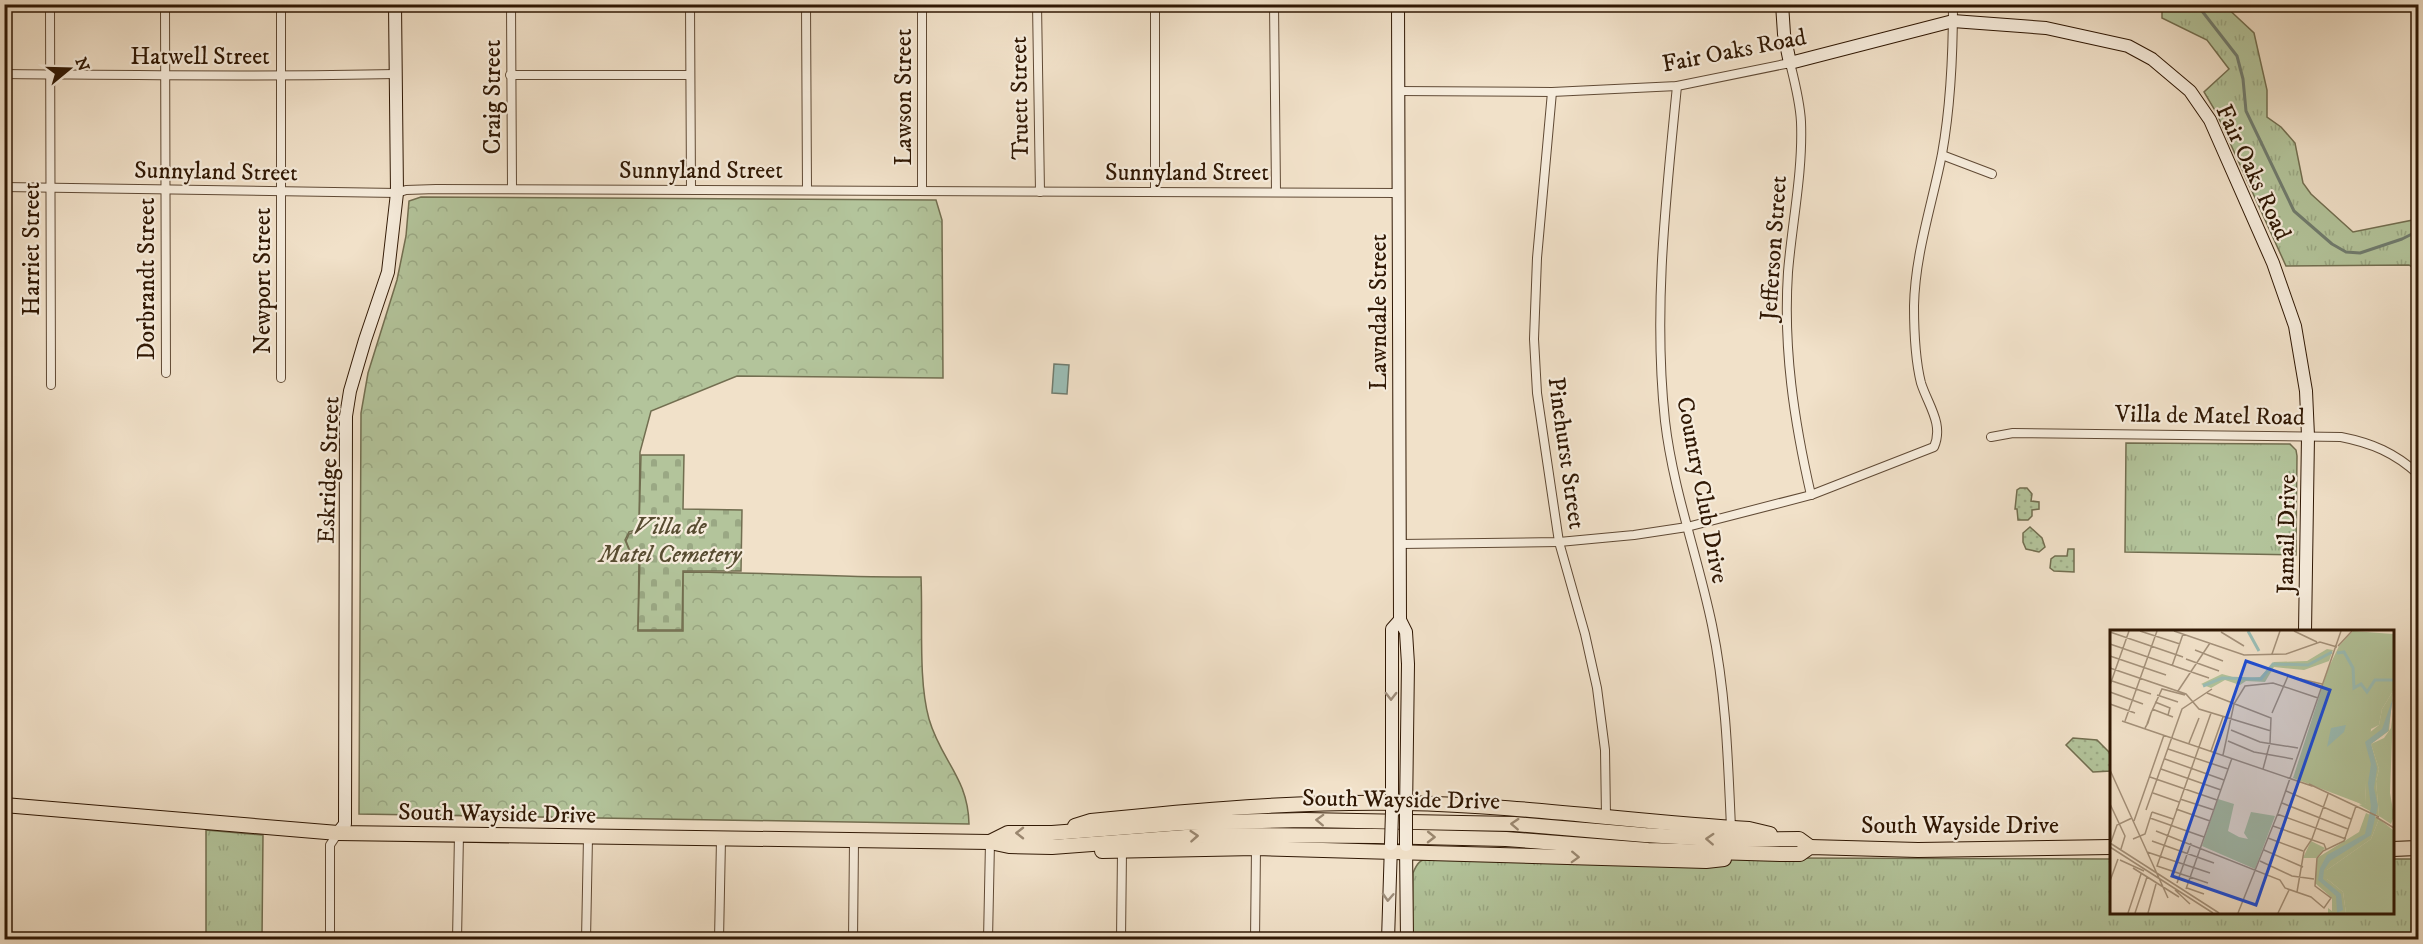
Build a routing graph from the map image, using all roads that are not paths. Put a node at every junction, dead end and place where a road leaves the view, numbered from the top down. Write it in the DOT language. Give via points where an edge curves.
graph roads {
  1 [pos="50,4"];
  2 [pos="165,4"];
  3 [pos="281,4"];
  4 [pos="395,4"];
  5 [pos="511,4"];
  6 [pos="690,4"];
  7 [pos="806,4"];
  8 [pos="922,4"];
  9 [pos="1038,4"];
  10 [pos="1155,4"];
  11 [pos="1274,4"];
  12 [pos="1398,4"];
  13 [pos="1782,4"];
  14 [pos="1953,4"];
  15 [pos="1953,21"];
  16 [pos="1790,63"];
  17 [pos="4,74"];
  18 [pos="50,74"];
  19 [pos="395,74"];
  20 [pos="510,75"];
  21 [pos="690,75"];
  22 [pos="166,76"];
  23 [pos="282,76"];
  24 [pos="1677,86"];
  25 [pos="1398,91"];
  26 [pos="1552,92"];
  27 [pos="1942,155"];
  28 [pos="1992,174"];
  29 [pos="4,187"];
  30 [pos="51,187"];
  31 [pos="512,189"];
  32 [pos="691,189"];
  33 [pos="922,189"];
  34 [pos="165,190"];
  35 [pos="807,190"];
  36 [pos="282,191"];
  37 [pos="1155,191"];
  38 [pos="1040,192"];
  39 [pos="1276,192"];
  40 [pos="397,193"];
  41 [pos="1398,193"];
  42 [pos="166,373"];
  43 [pos="281,378"];
  44 [pos="51,385"];
  45 [pos="2308,436"];
  46 [pos="1992,437"];
  47 [pos="2418,474"];
  48 [pos="1811,495"];
  49 [pos="1687,527"];
  50 [pos="1559,542"];
  51 [pos="1400,544"];
  52 [pos="1400,620"];
  53 [pos="2305,630"];
  54 [pos="1392,664"];
  55 [pos="1408,664"];
  56 [pos="4,805"];
  57 [pos="1392,807"];
  58 [pos="1406,807"];
  59 [pos="1606,816"];
  60 [pos="1731,828"];
  61 [pos="338,833"];
  62 [pos="459,834"];
  63 [pos="588,837"];
  64 [pos="721,839"];
  65 [pos="1789,839"];
  66 [pos="1052,840"];
  67 [pos="855,841"];
  68 [pos="990,842"];
  69 [pos="1810,847"];
  70 [pos="2110,847"];
  71 [pos="1256,848"];
  72 [pos="1391,849"];
  73 [pos="1406,849"];
  74 [pos="2393,849"];
  75 [pos="2418,849"];
  76 [pos="1122,850"];
  77 [pos="1782,854"];
  78 [pos="330,939"];
  79 [pos="457,939"];
  80 [pos="586,939"];
  81 [pos="719,939"];
  82 [pos="853,939"];
  83 [pos="988,939"];
  84 [pos="1121,939"];
  85 [pos="1255,939"];
  86 [pos="1388,939"];
  87 [pos="1407,939"];
  1 -- 18 [label="street, Harriet Street"];
  2 -- 22 [label="street, Dorbrandt Street"];
  3 -- 23 [label="street, Newport Street"];
  4 -- 19 [label="street, Eskridge Street"];
  5 -- 20 [label="street, Craig Street"];
  6 -- 21 [label="street"];
  7 -- 35 [label="street"];
  8 -- 33 [label="street, Lawson Street"];
  9 -- 38 [label="street, Truett Street"];
  10 -- 37 [label="street"];
  11 -- 39 [label="street"];
  12 -- 25 [label="street, Lawndale Street"];
  13 -- 16 [label="street, Jefferson Street"];
  14 -- 15 [label="street"];
  15 -- 16 [label="street, Fair Oaks Road"];
  15 -- 27 [label="street" via="1952,91"];
  15 -- 45 [label="street, Fair Oaks Road" via="2046,28 2128,46 2152,59 2190,91 2210,120 2288,300 2303,370"];
  16 -- 24 [label="street, Fair Oaks Road"];
  16 -- 48 [label="street, Jefferson Street" via="1798,93 1801,130 1788,273 1789,367"];
  17 -- 18 [label="street, Hatwell Street"];
  18 -- 22 [label="street, Hatwell Street"];
  18 -- 30 [label="street, Harriet Street"];
  19 -- 23 [label="street, Hatwell Street"];
  19 -- 40 [label="street, Eskridge Street"];
  20 -- 21 [label="street"];
  20 -- 31 [label="street, Craig Street"];
  21 -- 32 [label="street"];
  22 -- 23 [label="street, Hatwell Street"];
  22 -- 34 [label="street, Dorbrandt Street"];
  23 -- 36 [label="street, Newport Street"];
  24 -- 26 [label="street, Fair Oaks Road"];
  24 -- 49 [label="street, Country Club Drive" via="1659,325 1665,423"];
  25 -- 26 [label="street, Fair Oaks Road"];
  25 -- 41 [label="street, Lawndale Street"];
  26 -- 50 [label="street, Pinehurst Street" via="1534,339 1537,393"];
  27 -- 28 [label="street"];
  27 -- 48 [label="street" via="1921,243 1914,304 1921,382 1937,424 1938,438 1934,447 1918,455"];
  29 -- 30 [label="street, Sunnyland Street"];
  30 -- 34 [label="street, Sunnyland Street"];
  30 -- 44 [label="street, Harriet Street"];
  31 -- 32 [label="street, Sunnyland Street"];
  31 -- 40 [label="street, Sunnyland Street"];
  32 -- 35 [label="street, Sunnyland Street"];
  33 -- 35 [label="street, Sunnyland Street"];
  33 -- 38 [label="street, Sunnyland Street"];
  34 -- 36 [label="street, Sunnyland Street"];
  34 -- 42 [label="street, Dorbrandt Street"];
  36 -- 40 [label="street, Sunnyland Street"];
  36 -- 43 [label="street, Newport Street"];
  37 -- 38 [label="street, Sunnyland Street"];
  37 -- 39 [label="street, Sunnyland Street"];
  39 -- 41 [label="street, Sunnyland Street"];
  40 -- 61 [label="street, Eskridge Street" via="388,272 350,391 346,417 345,824"];
  41 -- 51 [label="street, Lawndale Street"];
  45 -- 46 [label="street, Villa de Matel Road" via="2013,433"];
  45 -- 47 [label="street, Villa de Matel Road" via="2364,442 2403,460"];
  45 -- 53 [label="street, Jamail Drive"];
  48 -- 49 [label="street"];
  49 -- 50 [label="street"];
  49 -- 60 [label="street, Country Club Drive" via="1712,625 1723,691"];
  50 -- 51 [label="street"];
  50 -- 59 [label="street, Pinehurst Street" via="1597,688 1605,750"];
  51 -- 52 [label="street, Lawndale Street"];
  52 -- 54 [label="street, Lawndale Street" via="1392,629"];
  52 -- 55 [label="street, Lawndale Street" via="1406,632"];
  54 -- 55 [label="street"];
  54 -- 57 [label="street, Lawndale Street, one-way"];
  55 -- 58 [label="street, Lawndale Street"];
  56 -- 61 [label="main road, South Wayside Drive"];
  57 -- 58 [label="main road"];
  57 -- 66 [label="main road" via="1246,806 1168,813 1091,821"];
  57 -- 72 [label="street, Lawndale Street, bridge"];
  58 -- 59 [label="main road" via="1515,807"];
  58 -- 73 [label="street, Lawndale Street, bridge"];
  59 -- 60 [label="main road"];
  60 -- 65 [label="main road"];
  61 -- 62 [label="main road, South Wayside Drive"];
  61 -- 78 [label="street" via="330,845"];
  62 -- 63 [label="main road, South Wayside Drive"];
  62 -- 79 [label="street"];
  63 -- 64 [label="main road, South Wayside Drive"];
  63 -- 80 [label="street"];
  64 -- 67 [label="main road, South Wayside Drive"];
  64 -- 81 [label="street"];
  65 -- 66 [label="main road, South Wayside Drive, one-way" via="1655,836 1514,824 1305,820 1182,823"];
  65 -- 69 [label="main road, South Wayside Drive" via="1799,839"];
  66 -- 68 [label="main road, South Wayside Drive" via="1009,846"];
  66 -- 76 [label="main road" via="1092,851"];
  66 -- 77 [label="main road, South Wayside Drive, one-way" via="1364,836 1506,839 1648,850"];
  67 -- 68 [label="main road, South Wayside Drive"];
  67 -- 82 [label="street"];
  68 -- 83 [label="street"];
  69 -- 70 [label="main road, South Wayside Drive"];
  69 -- 77 [label="main road, South Wayside Drive" via="1800,854"];
  71 -- 72 [label="main road"];
  71 -- 76 [label="main road"];
  71 -- 85 [label="street"];
  72 -- 73 [label="main road"];
  72 -- 86 [label="street, Lawndale Street, one-way"];
  73 -- 77 [label="main road, one-way" via="1706,861"];
  73 -- 87 [label="street, Lawndale Street"];
  74 -- 75 [label="main road"];
  76 -- 84 [label="street"];
}
